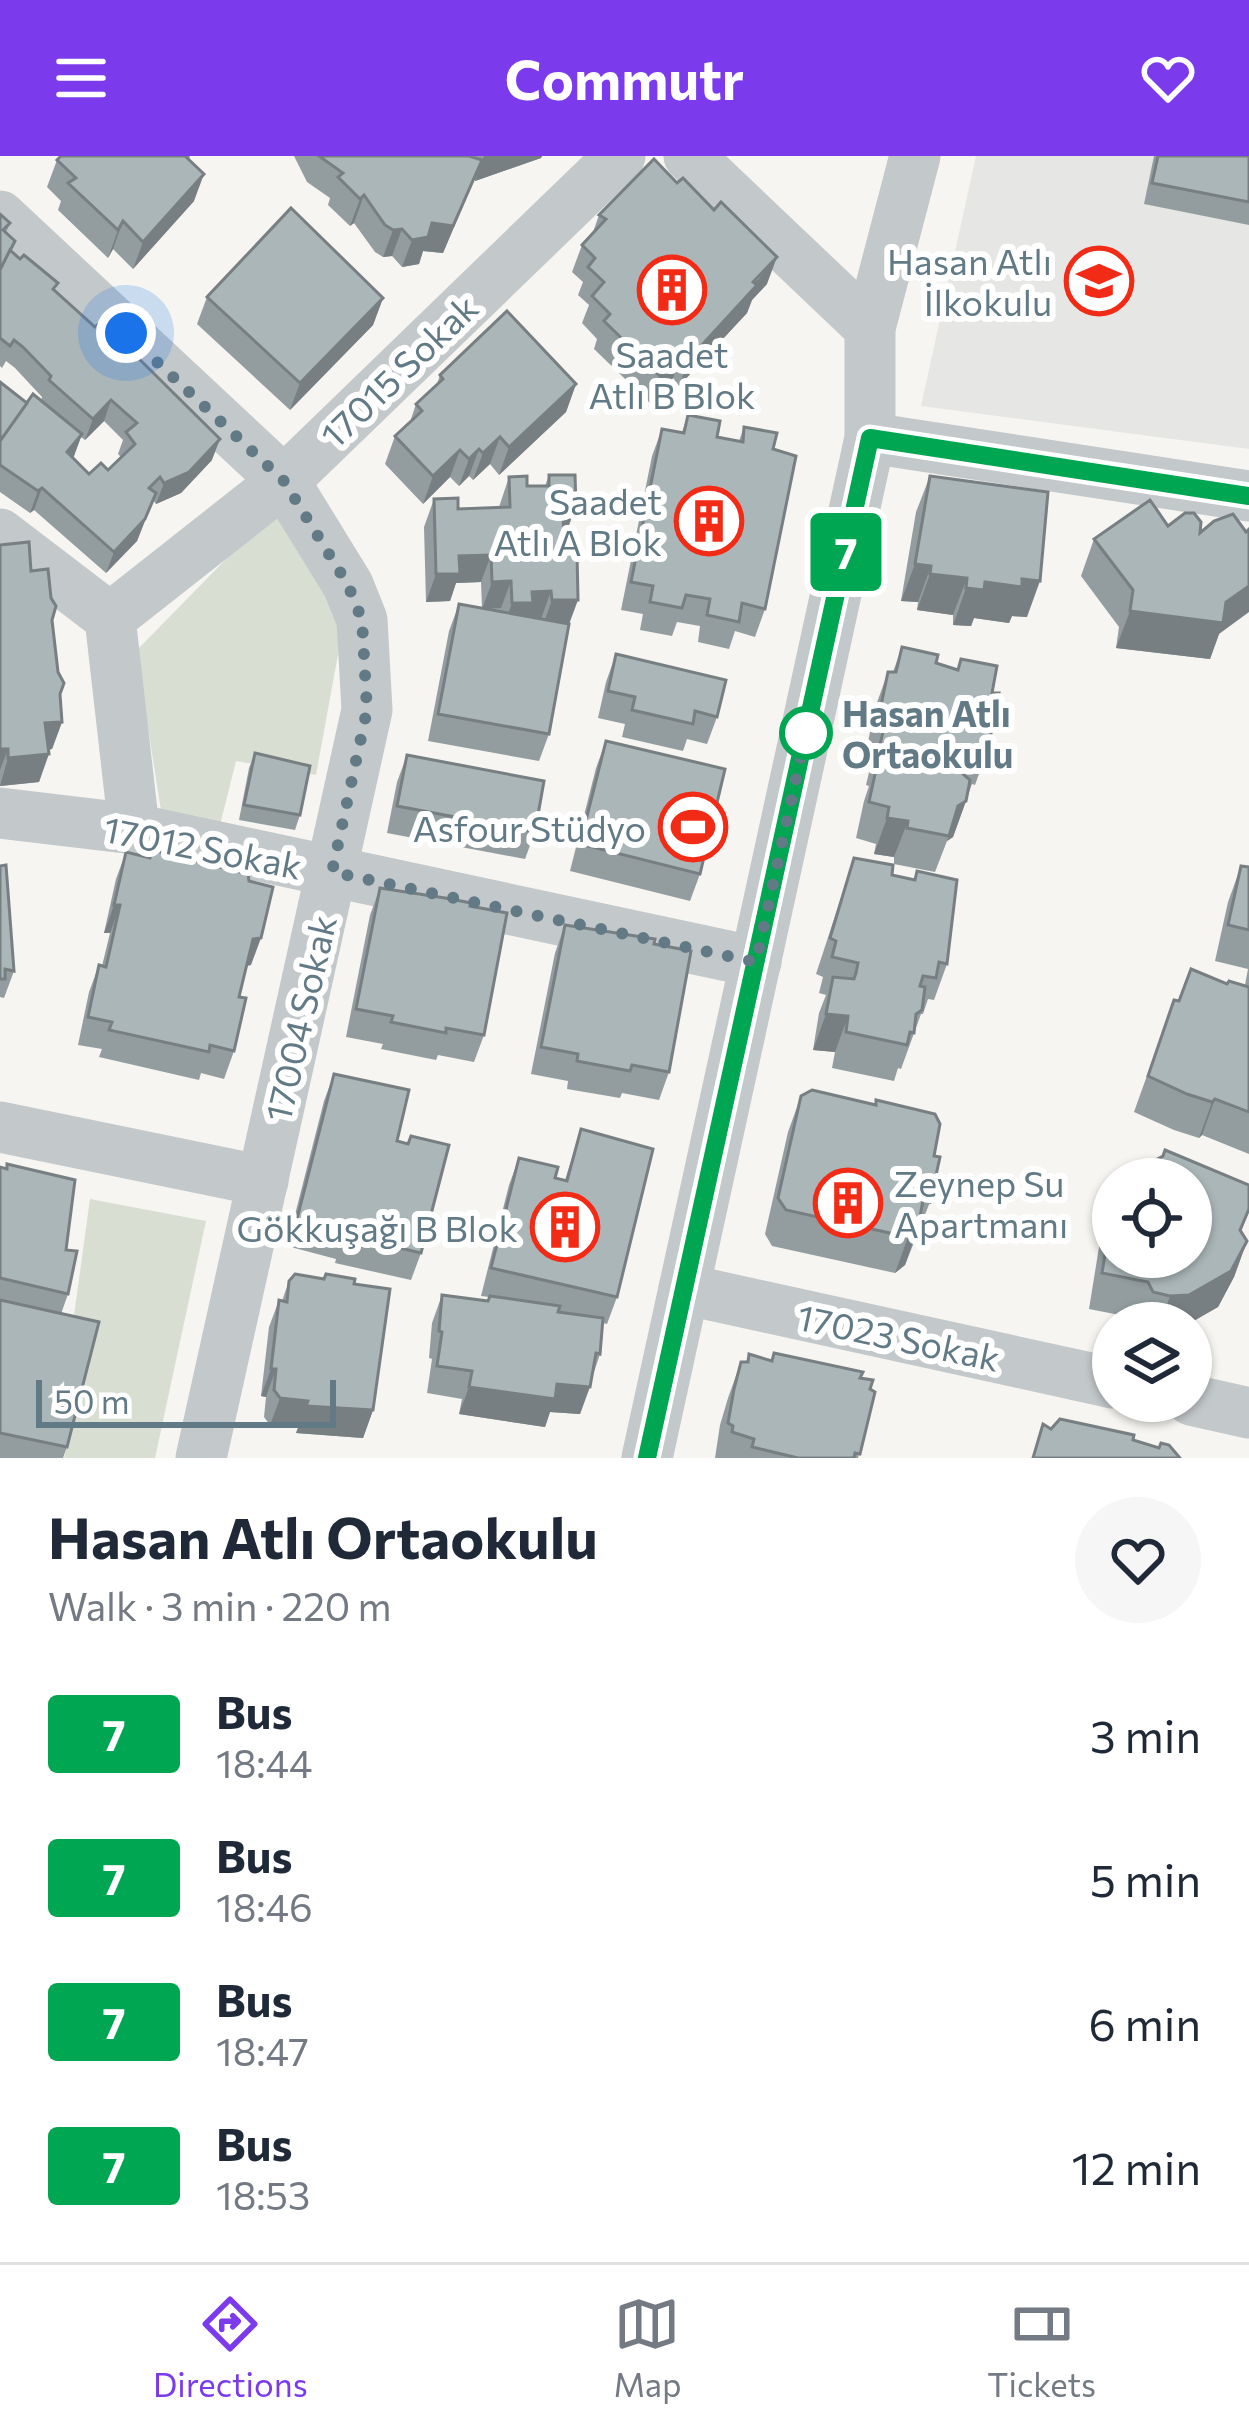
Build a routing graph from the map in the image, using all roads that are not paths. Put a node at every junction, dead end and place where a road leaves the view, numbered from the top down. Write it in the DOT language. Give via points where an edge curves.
graph roads {
  1 [pos="620,156"];
  2 [pos="689,156"];
  3 [pos="915,156"];
  4 [pos="0,216"];
  5 [pos="870,328"];
  6 [pos="870,438"];
  7 [pos="284,481"];
  8 [pos="1249,496"];
  9 [pos="0,534"];
  10 [pos="110,618"];
  11 [pos="0,813"];
  12 [pos="134,829"];
  13 [pos="332,872"];
  14 [pos="756,962"];
  15 [pos="0,1127"];
  16 [pos="263,1181"];
  17 [pos="685,1289"];
  18 [pos="1092,1378"];
  19 [pos="1212,1405"];
  20 [pos="1249,1413"];
  21 [pos="201,1458"];
  22 [pos="647,1458"];
  1 -- 7 [label="street, 17015 Sokak"];
  2 -- 5 [label="street"];
  3 -- 5 [label="street"];
  4 -- 7 [label="street, 17004 Sokak"];
  5 -- 6 [label="street"];
  6 -- 8 [label="street"];
  6 -- 14 [label="street"];
  7 -- 10 [label="street, 17015 Sokak"];
  7 -- 13 [label="street, 17004 Sokak" via="348,585 367,657 367,710"];
  9 -- 10 [label="street"];
  10 -- 12 [label="street"];
  11 -- 12 [label="street, 17012 Sokak"];
  12 -- 13 [label="street, 17012 Sokak"];
  13 -- 14 [label="street, 17012 Sokak"];
  13 -- 16 [label="street, 17004 Sokak"];
  14 -- 17 [label="street"];
  15 -- 16 [label="street"];
  16 -- 21 [label="street, 17004 Sokak"];
  17 -- 18 [label="street, 17023 Sokak"];
  17 -- 22 [label="street"];
  19 -- 20 [label="street"];
}
